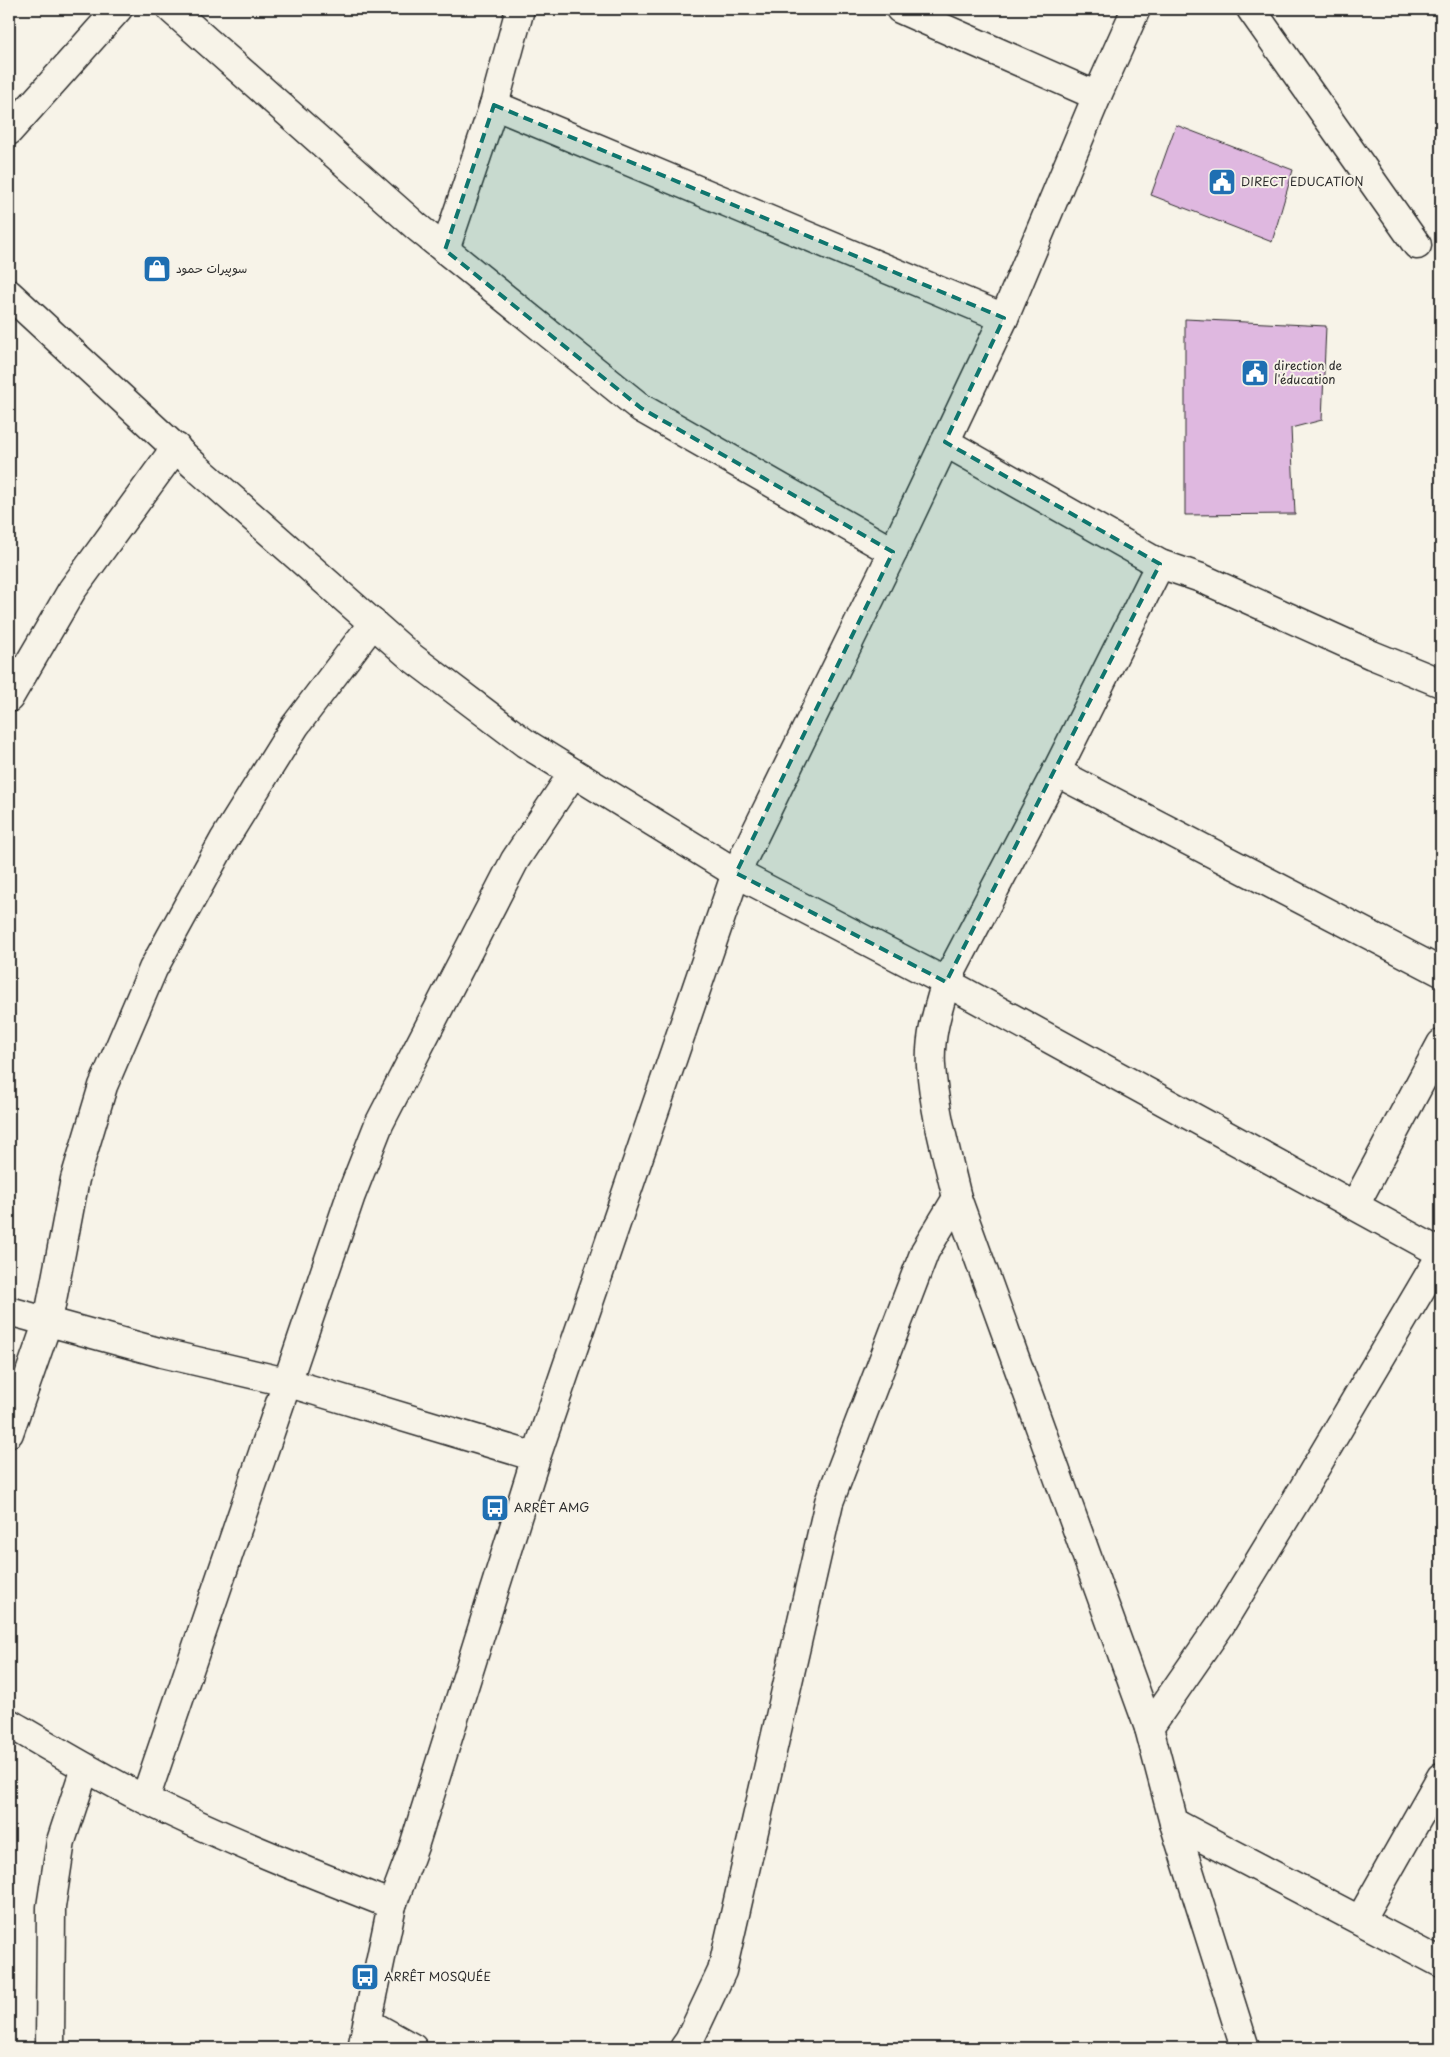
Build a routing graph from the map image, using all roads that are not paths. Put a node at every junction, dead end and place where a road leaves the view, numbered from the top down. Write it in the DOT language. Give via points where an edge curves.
graph roads {
  1 [pos="118,9"];
  2 [pos="171,9"];
  3 [pos="520,9"];
  4 [pos="900,9"];
  5 [pos="1136,9"];
  6 [pos="1251,9"];
  7 [pos="1097,96"];
  8 [pos="494,106"];
  9 [pos="9,132"];
  10 [pos="1417,245"];
  11 [pos="446,250"];
  12 [pos="9,294"];
  13 [pos="1004,318"];
  14 [pos="945,442"];
  15 [pos="176,447"];
  16 [pos="893,552"];
  17 [pos="1160,564"];
  18 [pos="373,623"];
  19 [pos="1441,683"];
  20 [pos="9,698"];
  21 [pos="573,772"];
  22 [pos="1056,772"];
  23 [pos="736,873"];
  24 [pos="1441,972"];
  25 [pos="946,982"];
  26 [pos="1441,1044"];
  27 [pos="957,1198"];
  28 [pos="1355,1205"];
  29 [pos="1441,1254"];
  30 [pos="9,1311"];
  31 [pos="48,1321"];
  32 [pos="286,1382"];
  33 [pos="9,1433"];
  34 [pos="536,1457"];
  35 [pos="9,1723"];
  36 [pos="1150,1728"];
  37 [pos="85,1768"];
  38 [pos="1441,1777"];
  39 [pos="145,1800"];
  40 [pos="1174,1823"];
  41 [pos="392,1905"];
  42 [pos="1360,1920"];
  43 [pos="1441,1963"];
  44 [pos="365,2036"];
  45 [pos="50,2048"];
  46 [pos="413,2048"];
  47 [pos="684,2048"];
  48 [pos="1245,2048"];
  1 -- 9 [label="street"];
  2 -- 11 [label="street"];
  3 -- 8 [label="street"];
  4 -- 7 [label="street"];
  5 -- 7 [label="street"];
  6 -- 10 [label="street"];
  7 -- 13 [label="street"];
  8 -- 11 [label="street"];
  8 -- 13 [label="street"];
  11 -- 16 [label="street" via="641,408"];
  12 -- 15 [label="street"];
  13 -- 14 [label="street"];
  14 -- 16 [label="street"];
  14 -- 17 [label="street"];
  15 -- 18 [label="street"];
  15 -- 20 [label="street" via="72,590"];
  16 -- 23 [label="street"];
  17 -- 19 [label="street" via="1201,578"];
  17 -- 22 [label="street"];
  18 -- 21 [label="street" via="410,656 525,743"];
  18 -- 31 [label="street" via="295,726 224,840 153,969 100,1095 76,1179"];
  21 -- 23 [label="street"];
  21 -- 32 [label="street" via="515,860 379,1124"];
  22 -- 24 [label="street"];
  22 -- 25 [label="street"];
  23 -- 25 [label="street"];
  23 -- 34 [label="street"];
  25 -- 27 [label="street" via="936,1017 931,1064 938,1118"];
  25 -- 28 [label="street"];
  26 -- 28 [label="street"];
  27 -- 36 [label="street"];
  27 -- 47 [label="street" via="925,1251 829,1502 722,1971"];
  28 -- 29 [label="street"];
  29 -- 36 [label="street" via="1221,1624"];
  30 -- 31 [label="street"];
  31 -- 32 [label="street" via="162,1353"];
  31 -- 33 [label="street"];
  32 -- 34 [label="street"];
  32 -- 39 [label="street"];
  34 -- 41 [label="street" via="414,1846"];
  35 -- 37 [label="street"];
  36 -- 40 [label="street"];
  37 -- 39 [label="street"];
  37 -- 45 [label="street" via="61,1841 51,1907"];
  38 -- 42 [label="street"];
  39 -- 41 [label="street" via="267,1856"];
  40 -- 42 [label="street"];
  40 -- 48 [label="street"];
  41 -- 44 [label="street"];
  42 -- 43 [label="street"];
  44 -- 46 [label="street"];
}
